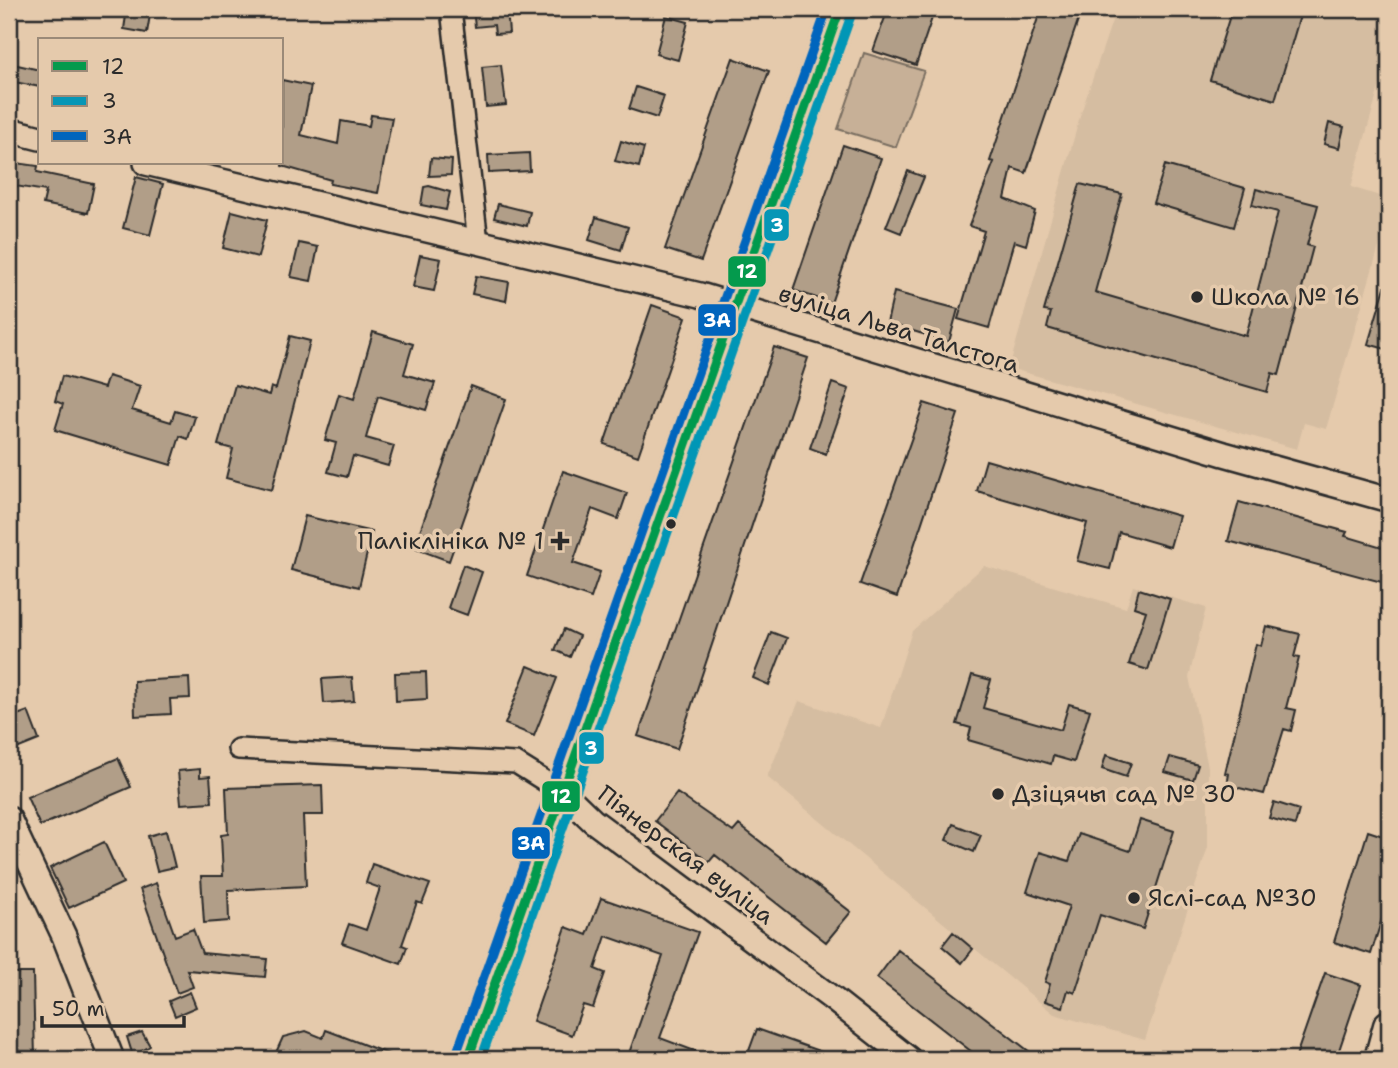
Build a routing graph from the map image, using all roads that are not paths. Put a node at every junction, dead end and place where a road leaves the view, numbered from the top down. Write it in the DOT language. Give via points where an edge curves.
graph roads {
  1 [pos="451,9"];
  2 [pos="840,9"];
  3 [pos="9,130"];
  4 [pos="38,137"];
  5 [pos="150,164"];
  6 [pos="478,242"];
  7 [pos="736,306"];
  8 [pos="1389,500"];
  9 [pos="238,749"];
  10 [pos="564,793"];
  11 [pos="10,823"];
  12 [pos="1389,1026"];
  13 [pos="112,1059"];
  14 [pos="468,1059"];
  15 [pos="909,1059"];
  16 [pos="1380,1059"];
  1 -- 6 [label="street"];
  2 -- 7 [label="street"];
  3 -- 4 [label="street"];
  5 -- 6 [label="street, вуліца Льва Талстога"];
  6 -- 7 [label="street, вуліца Льва Талстога"];
  7 -- 8 [label="street, вуліца Льва Талстога"];
  7 -- 10 [label="street"];
  9 -- 10 [label="street, Піянерская вуліца" via="516,763"];
  10 -- 14 [label="street"];
  10 -- 15 [label="street, Піянерская вуліца" via="593,821"];
  11 -- 13 [label="street" via="64,936"];
  12 -- 16 [label="main road"];
}
